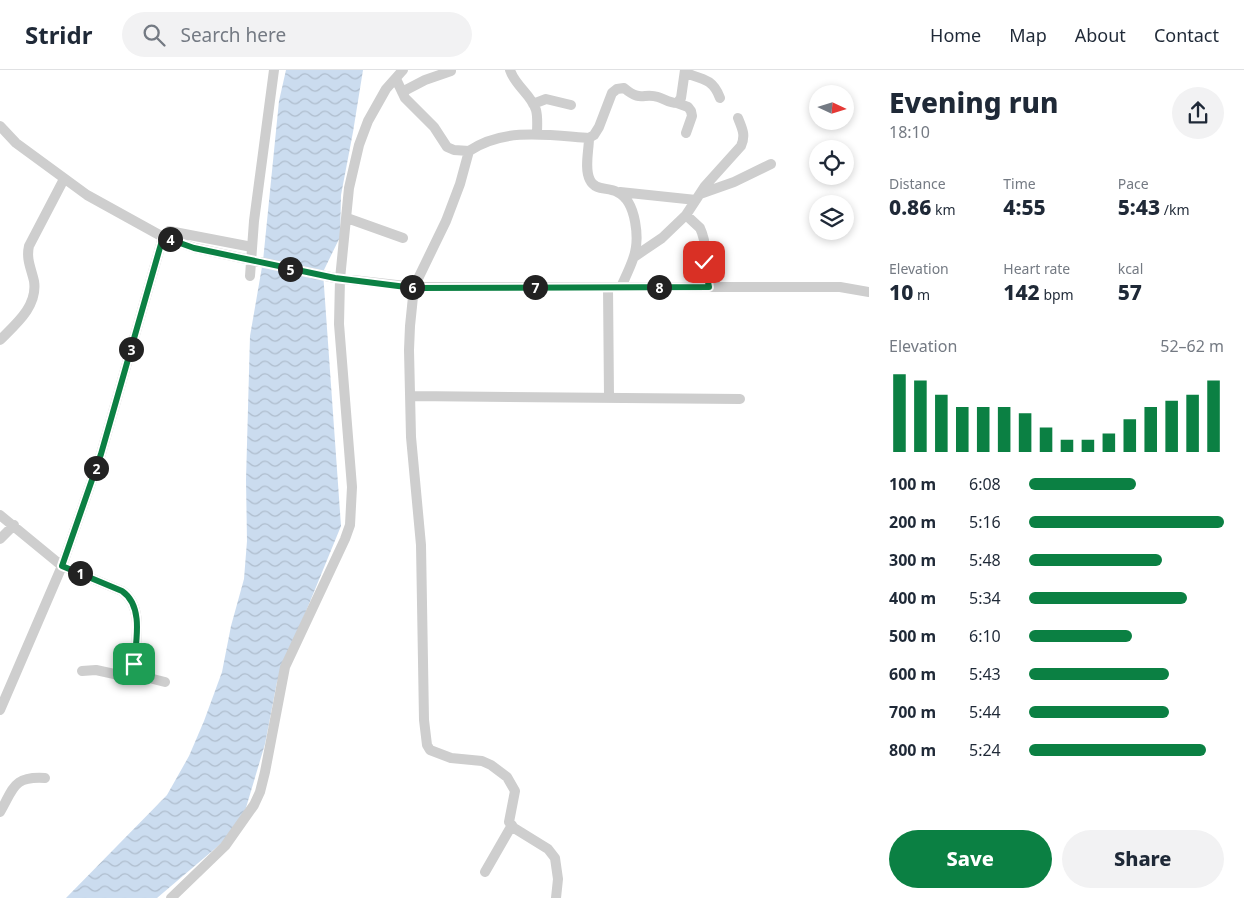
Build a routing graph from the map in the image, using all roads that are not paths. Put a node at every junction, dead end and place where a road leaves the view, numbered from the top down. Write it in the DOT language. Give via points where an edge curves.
graph roads {
  1 [pos="274,70"];
  2 [pos="403,70"];
  3 [pos="510,70"];
  4 [pos="451,71"];
  5 [pos="685,72"];
  6 [pos="396,79"];
  7 [pos="402,92"];
  8 [pos="720,98"];
  9 [pos="676,103"];
  10 [pos="533,104"];
  11 [pos="571,105"];
  12 [pos="738,118"];
  13 [pos="0,126"];
  14 [pos="686,133"];
  15 [pos="537,134"];
  16 [pos="589,138"];
  17 [pos="469,151"];
  18 [pos="771,164"];
  19 [pos="64,179"];
  20 [pos="620,192"];
  21 [pos="698,197"];
  22 [pos="686,215"];
  23 [pos="347,218"];
  24 [pos="163,237"];
  25 [pos="403,238"];
  26 [pos="252,247"];
  27 [pos="634,257"];
  28 [pos="250,276"];
  29 [pos="338,279"];
  30 [pos="608,287"];
  31 [pos="621,287"];
  32 [pos="709,287"];
  33 [pos="414,288"];
  34 [pos="869,292"];
  35 [pos="0,340"];
  36 [pos="411,396"];
  37 [pos="609,397"];
  38 [pos="740,398"];
  39 [pos="0,515"];
  40 [pos="14,525"];
  41 [pos="0,539"];
  42 [pos="62,566"];
  43 [pos="82,671"];
  44 [pos="137,674"];
  45 [pos="165,682"];
  46 [pos="0,710"];
  47 [pos="45,778"];
  48 [pos="0,812"];
  49 [pos="512,826"];
  50 [pos="485,872"];
  51 [pos="171,898"];
  52 [pos="556,898"];
  1 -- 26 [label="street"];
  2 -- 6 [label="street"];
  3 -- 10 [label="street"];
  4 -- 7 [label="street"];
  5 -- 8 [label="street" via="711,82"];
  5 -- 9 [label="street" via="681,98"];
  6 -- 7 [label="street"];
  6 -- 23 [label="street" via="377,104 359,145 349,188"];
  7 -- 17 [label="street" via="449,149"];
  9 -- 14 [label="street" via="692,111"];
  9 -- 16 [label="street" via="654,96 639,97 624,88 617,89 612,93 596,132"];
  10 -- 11 [label="street" via="546,99"];
  10 -- 15 [label="street"];
  12 -- 21 [label="street" via="744,133 743,141"];
  13 -- 19 [label="street" via="16,143"];
  15 -- 16 [label="street"];
  15 -- 17 [label="street" via="488,140"];
  16 -- 20 [label="street" via="590,180 597,187"];
  17 -- 33 [label="street" via="449,214"];
  18 -- 21 [label="street"];
  19 -- 24 [label="street"];
  19 -- 35 [label="street" via="29,246 27,257 34,287 30,306"];
  20 -- 21 [label="street"];
  20 -- 27 [label="street" via="632,210 636,230"];
  21 -- 22 [label="street"];
  22 -- 27 [label="street" via="662,238"];
  22 -- 32 [label="street" via="702,233 704,269"];
  23 -- 25 [label="street"];
  23 -- 29 [label="street"];
  24 -- 26 [label="street" via="169,230"];
  24 -- 29 [label="street" via="194,248"];
  24 -- 42 [label="street" via="101,454"];
  26 -- 28 [label="street"];
  27 -- 31 [label="street"];
  29 -- 33 [label="street"];
  29 -- 51 [label="street" via="352,487 350,525 285,668 265,772 254,805 224,846"];
  30 -- 31 [label="street"];
  30 -- 33 [label="street"];
  30 -- 37 [label="street"];
  31 -- 32 [label="street"];
  32 -- 34 [label="street" via="840,287"];
  33 -- 36 [label="street" via="409,350"];
  36 -- 37 [label="street"];
  36 -- 49 [label="street" via="411,438 421,544 427,745 430,750 451,758 482,761 507,777 515,791 509,817"];
  37 -- 38 [label="street"];
  39 -- 40 [label="street"];
  40 -- 41 [label="street"];
  40 -- 42 [label="street"];
  42 -- 44 [label="street" via="128,595 136,617 134,664"];
  42 -- 46 [label="street"];
  43 -- 44 [label="street" via="96,670 128,677"];
  44 -- 45 [label="street"];
  47 -- 48 [label="street" via="31,777 18,782"];
  49 -- 50 [label="street"];
  49 -- 52 [label="street" via="548,848 555,858"];
}
